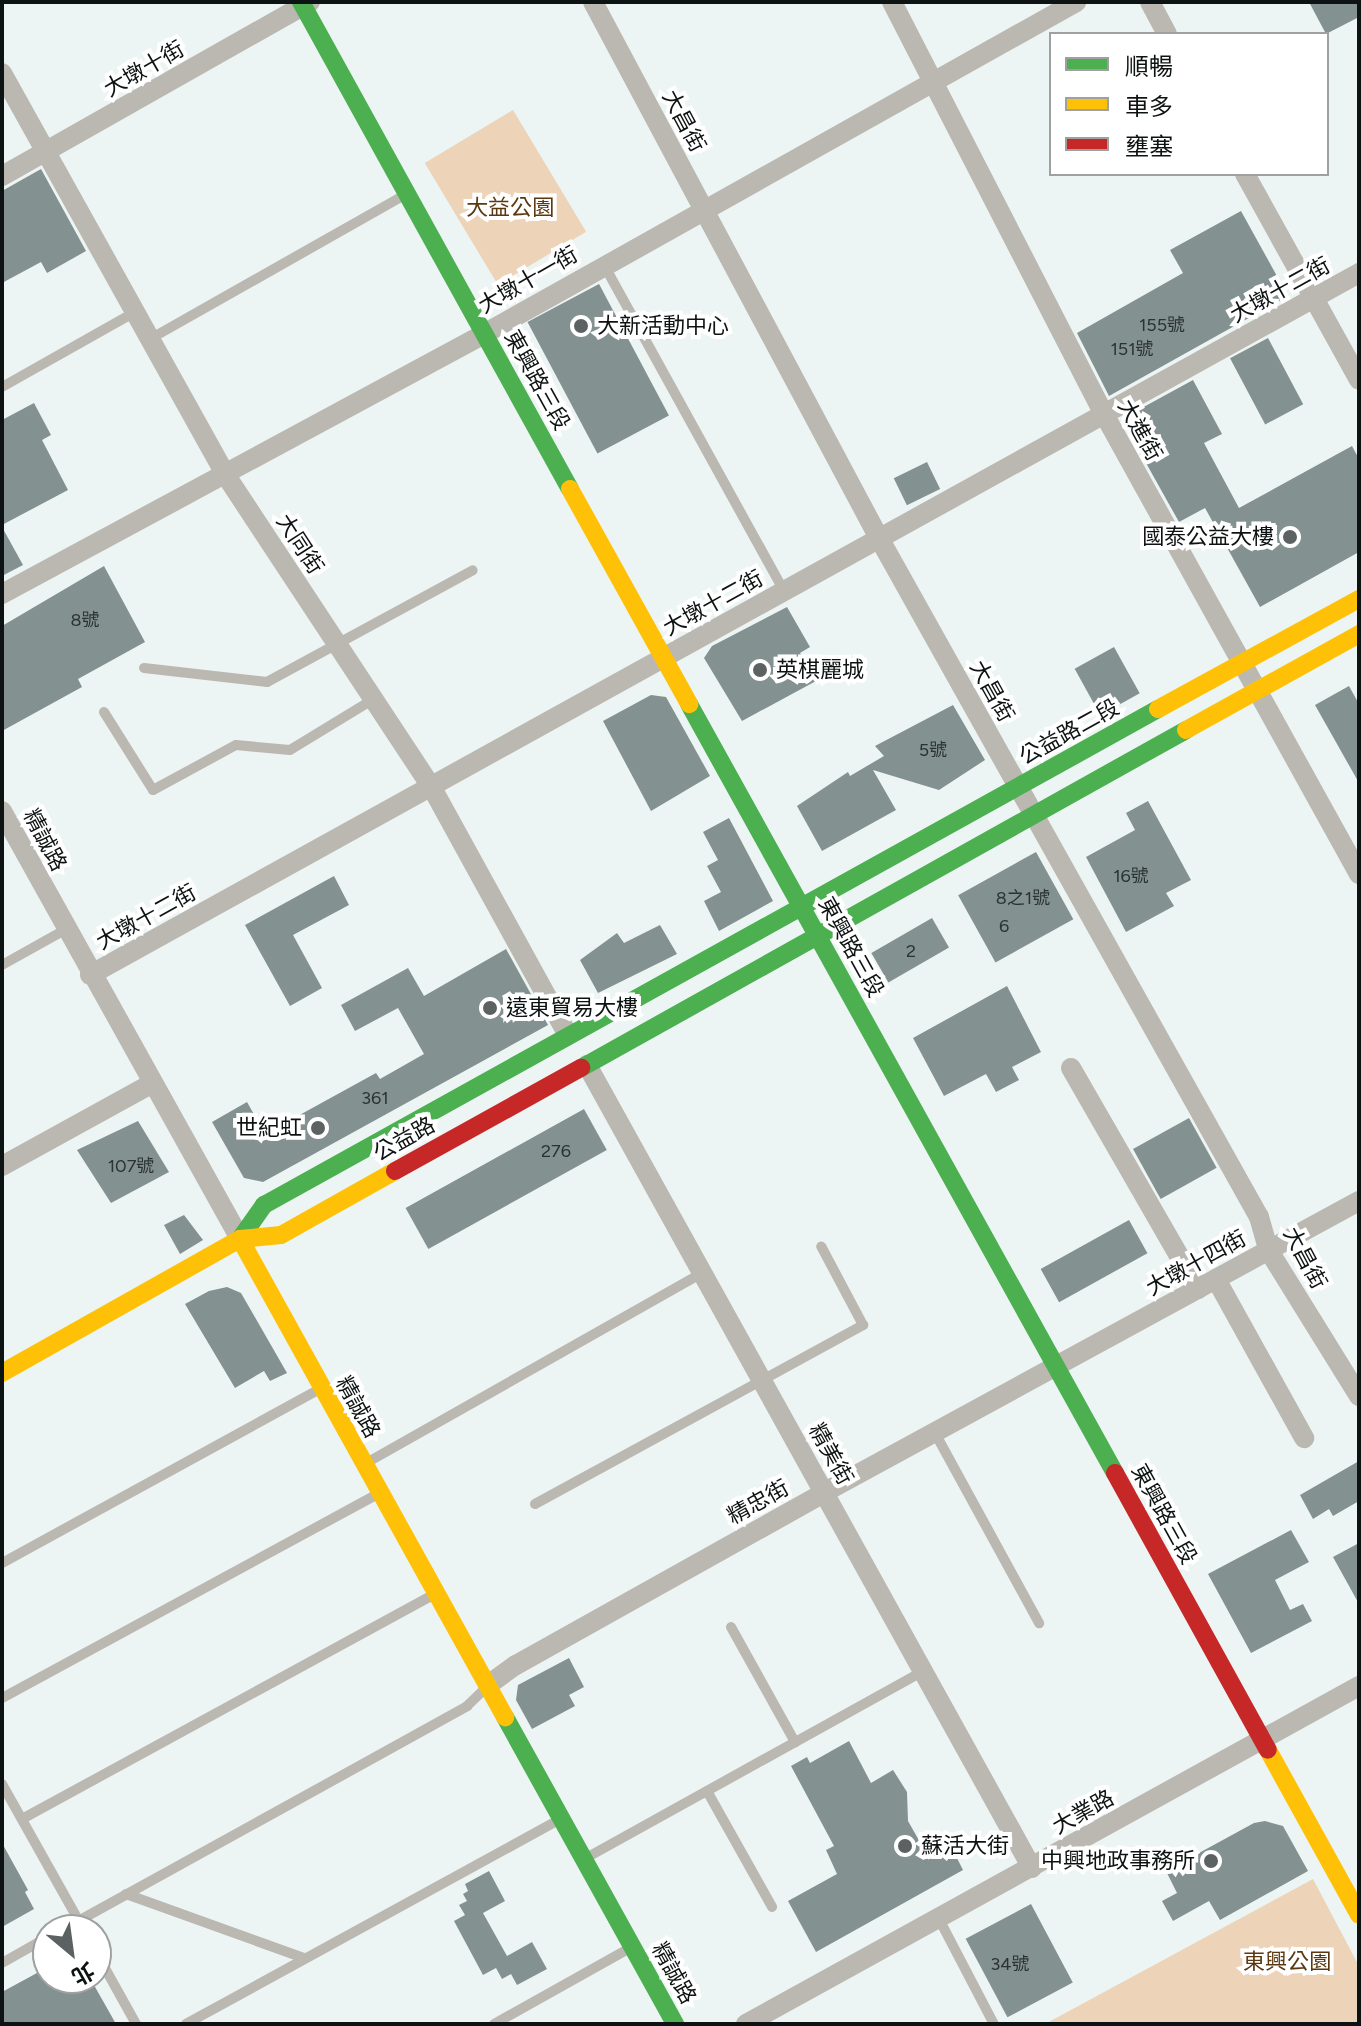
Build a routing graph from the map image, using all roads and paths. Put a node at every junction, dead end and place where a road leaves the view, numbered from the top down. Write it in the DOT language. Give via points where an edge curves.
graph roads {
  1 [pos="593,2"];
  2 [pos="892,2"];
  3 [pos="1076,2"];
  4 [pos="1150,2"];
  5 [pos="305,3"];
  6 [pos="1166,32"];
  7 [pos="2,73"];
  8 [pos="933,81"];
  9 [pos="46,152"];
  10 [pos="2,176"];
  11 [pos="1246,176"];
  12 [pos="407,194"];
  13 [pos="703,209"];
  14 [pos="604,265"];
  15 [pos="1359,273"];
  16 [pos="1314,299"];
  17 [pos="135,312"];
  18 [pos="484,334"];
  19 [pos="150,339"];
  20 [pos="1359,380"];
  21 [pos="2,387"];
  22 [pos="1104,414"];
  23 [pos="225,474"];
  24 [pos="879,538"];
  25 [pos="473,570"];
  26 [pos="784,591"];
  27 [pos="2,594"];
  28 [pos="1359,599"];
  29 [pos="1359,634"];
  30 [pos="338,644"];
  31 [pos="664,658"];
  32 [pos="1242,664"];
  33 [pos="144,668"];
  34 [pos="1257,690"];
  35 [pos="374,699"];
  36 [pos="104,712"];
  37 [pos="431,786"];
  38 [pos="1019,788"];
  39 [pos="2,811"];
  40 [pos="1034,815"];
  41 [pos="1359,874"];
  42 [pos="800,905"];
  43 [pos="65,930"];
  44 [pos="817,936"];
  45 [pos="2,965"];
  46 [pos="90,975"];
  47 [pos="568,1035"];
  48 [pos="587,1065"];
  49 [pos="1071,1068"];
  50 [pos="151,1084"];
  51 [pos="2,1166"];
  52 [pos="1359,1201"];
  53 [pos="240,1239"];
  54 [pos="821,1246"];
  55 [pos="1269,1251"];
  56 [pos="704,1272"];
  57 [pos="1207,1284"];
  58 [pos="1055,1368"];
  59 [pos="2,1373"];
  60 [pos="763,1380"];
  61 [pos="320,1389"];
  62 [pos="1359,1396"];
  63 [pos="935,1433"];
  64 [pos="1304,1438"];
  65 [pos="363,1465"];
  66 [pos="825,1492"];
  67 [pos="379,1493"];
  68 [pos="535,1504"];
  69 [pos="2,1563"];
  70 [pos="435,1594"];
  71 [pos="1039,1623"];
  72 [pos="731,1627"];
  73 [pos="923,1671"];
  74 [pos="488,1685"];
  75 [pos="1359,1686"];
  76 [pos="2,1698"];
  77 [pos="1262,1740"];
  78 [pos="795,1742"];
  79 [pos="2,1784"];
  80 [pos="707,1791"];
  81 [pos="561,1818"];
  82 [pos="22,1819"];
  83 [pos="584,1859"];
  84 [pos="1032,1868"];
  85 [pos="126,1894"];
  86 [pos="772,1907"];
  87 [pos="76,1914"];
  88 [pos="98,1914"];
  89 [pos="1359,1915"];
  90 [pos="939,1919"];
  91 [pos="32,1946"];
  92 [pos="632,1947"];
  93 [pos="304,1958"];
  94 [pos="2,1963"];
  95 [pos="112,1981"];
  96 [pos="136,2024"];
  97 [pos="186,2024"];
  98 [pos="494,2024"];
  99 [pos="675,2024"];
  100 [pos="746,2024"];
  101 [pos="994,2024"];
  1 -- 13 [label="street, 大昌街"];
  2 -- 8 [label="street, 大進街"];
  3 -- 8 [label="street, 大墩十一街"];
  4 -- 6 [label="street"];
  5 -- 9 [label="street, 大墩十街"];
  5 -- 12 [label="street, 東興路三段"];
  7 -- 9 [label="street, 大同街"];
  8 -- 13 [label="street, 大墩十一街"];
  8 -- 22 [label="street, 大進街"];
  9 -- 10 [label="street, 大墩十街"];
  9 -- 17 [label="street, 大同街"];
  11 -- 16 [label="street"];
  12 -- 18 [label="street, 東興路三段"];
  12 -- 19 [label="lane"];
  13 -- 14 [label="street, 大墩十一街"];
  13 -- 24 [label="street, 大昌街"];
  14 -- 18 [label="street, 大墩十一街"];
  14 -- 26 [label="lane"];
  15 -- 16 [label="street, 大墩十二街"];
  16 -- 20 [label="street"];
  16 -- 22 [label="street, 大墩十二街"];
  17 -- 19 [label="street, 大同街"];
  17 -- 21 [label="lane"];
  18 -- 23 [label="street, 大墩十一街"];
  18 -- 31 [label="street, 東興路三段"];
  19 -- 23 [label="street, 大同街"];
  22 -- 24 [label="street, 大墩十二街"];
  22 -- 32 [label="street, 大進街"];
  23 -- 27 [label="street, 大墩十一街"];
  23 -- 30 [label="street, 大同街"];
  24 -- 26 [label="street, 大墩十二街"];
  24 -- 38 [label="street, 大昌街"];
  25 -- 30 [label="lane"];
  26 -- 31 [label="street, 大墩十二街"];
  28 -- 32 [label="street, 公益路二段"];
  29 -- 34 [label="street"];
  30 -- 33 [label="lane" via="267,682"];
  30 -- 35 [label="street, 大同街"];
  31 -- 37 [label="street, 大墩十二街"];
  31 -- 42 [label="street, 東興路三段"];
  32 -- 34 [label="street, 大進街"];
  32 -- 38 [label="street, 公益路二段"];
  34 -- 40 [label="street"];
  34 -- 41 [label="street, 大進街"];
  35 -- 36 [label="lane" via="290,750 236,745 153,790"];
  35 -- 37 [label="street, 大同街"];
  37 -- 46 [label="street, 大墩十二街"];
  37 -- 47 [label="street, 大同街"];
  38 -- 40 [label="street, 大昌街"];
  38 -- 42 [label="street, 公益路二段"];
  39 -- 43 [label="street, 精誠路"];
  40 -- 44 [label="street"];
  40 -- 55 [label="street, 大昌街" via="1259,1217"];
  42 -- 44 [label="street, 東興路三段"];
  42 -- 47 [label="street, 公益路"];
  43 -- 45 [label="lane"];
  43 -- 46 [label="street, 精誠路"];
  44 -- 48 [label="street, 公益路"];
  44 -- 58 [label="street, 東興路三段"];
  46 -- 50 [label="street, 精誠路"];
  47 -- 48 [label="street"];
  47 -- 53 [label="street, 公益路" via="264,1205"];
  48 -- 53 [label="street, 公益路" via="281,1235"];
  48 -- 56 [label="street, 精美街"];
  49 -- 57 [label="street"];
  50 -- 51 [label="street"];
  50 -- 53 [label="street, 精誠路"];
  52 -- 55 [label="street, 大墩十四街"];
  53 -- 59 [label="street, 公益路"];
  53 -- 61 [label="street, 精誠路"];
  54 -- 60 [label="lane" via="863,1325"];
  55 -- 57 [label="street, 大墩十四街"];
  55 -- 62 [label="street, 大昌街"];
  56 -- 60 [label="street, 精美街"];
  56 -- 65 [label="lane"];
  57 -- 58 [label="street, 大墩十四街"];
  57 -- 64 [label="street"];
  58 -- 63 [label="street, 精忠街"];
  58 -- 77 [label="street, 東興路三段"];
  60 -- 66 [label="street, 精美街"];
  60 -- 68 [label="lane"];
  61 -- 65 [label="street, 精誠路"];
  61 -- 69 [label="lane"];
  63 -- 66 [label="street, 精忠街"];
  63 -- 71 [label="lane"];
  65 -- 67 [label="street, 精誠路"];
  66 -- 73 [label="street, 精美街"];
  66 -- 74 [label="street, 精忠街"];
  67 -- 70 [label="street, 精誠路"];
  67 -- 76 [label="lane"];
  70 -- 74 [label="street, 精誠路"];
  70 -- 82 [label="lane"];
  72 -- 78 [label="lane"];
  73 -- 78 [label="lane"];
  73 -- 84 [label="street, 精美街"];
  74 -- 81 [label="street, 精誠路"];
  74 -- 85 [label="lane" via="467,1706"];
  75 -- 77 [label="street, 大業路"];
  77 -- 84 [label="street, 大業路"];
  77 -- 89 [label="street, 東興路三段"];
  78 -- 80 [label="lane"];
  79 -- 82 [label="lane"];
  80 -- 83 [label="lane"];
  80 -- 86 [label="lane"];
  81 -- 83 [label="street, 精誠路"];
  81 -- 93 [label="lane"];
  82 -- 87 [label="lane"];
  83 -- 92 [label="street, 精誠路"];
  84 -- 90 [label="street, 大業路"];
  85 -- 88 [label="lane"];
  85 -- 93 [label="lane"];
  90 -- 100 [label="street, 大業路"];
  90 -- 101 [label="lane"];
  91 -- 94 [label="lane"];
  92 -- 98 [label="lane"];
  92 -- 99 [label="street, 精誠路"];
  93 -- 97 [label="lane"];
  95 -- 96 [label="lane"];
}
